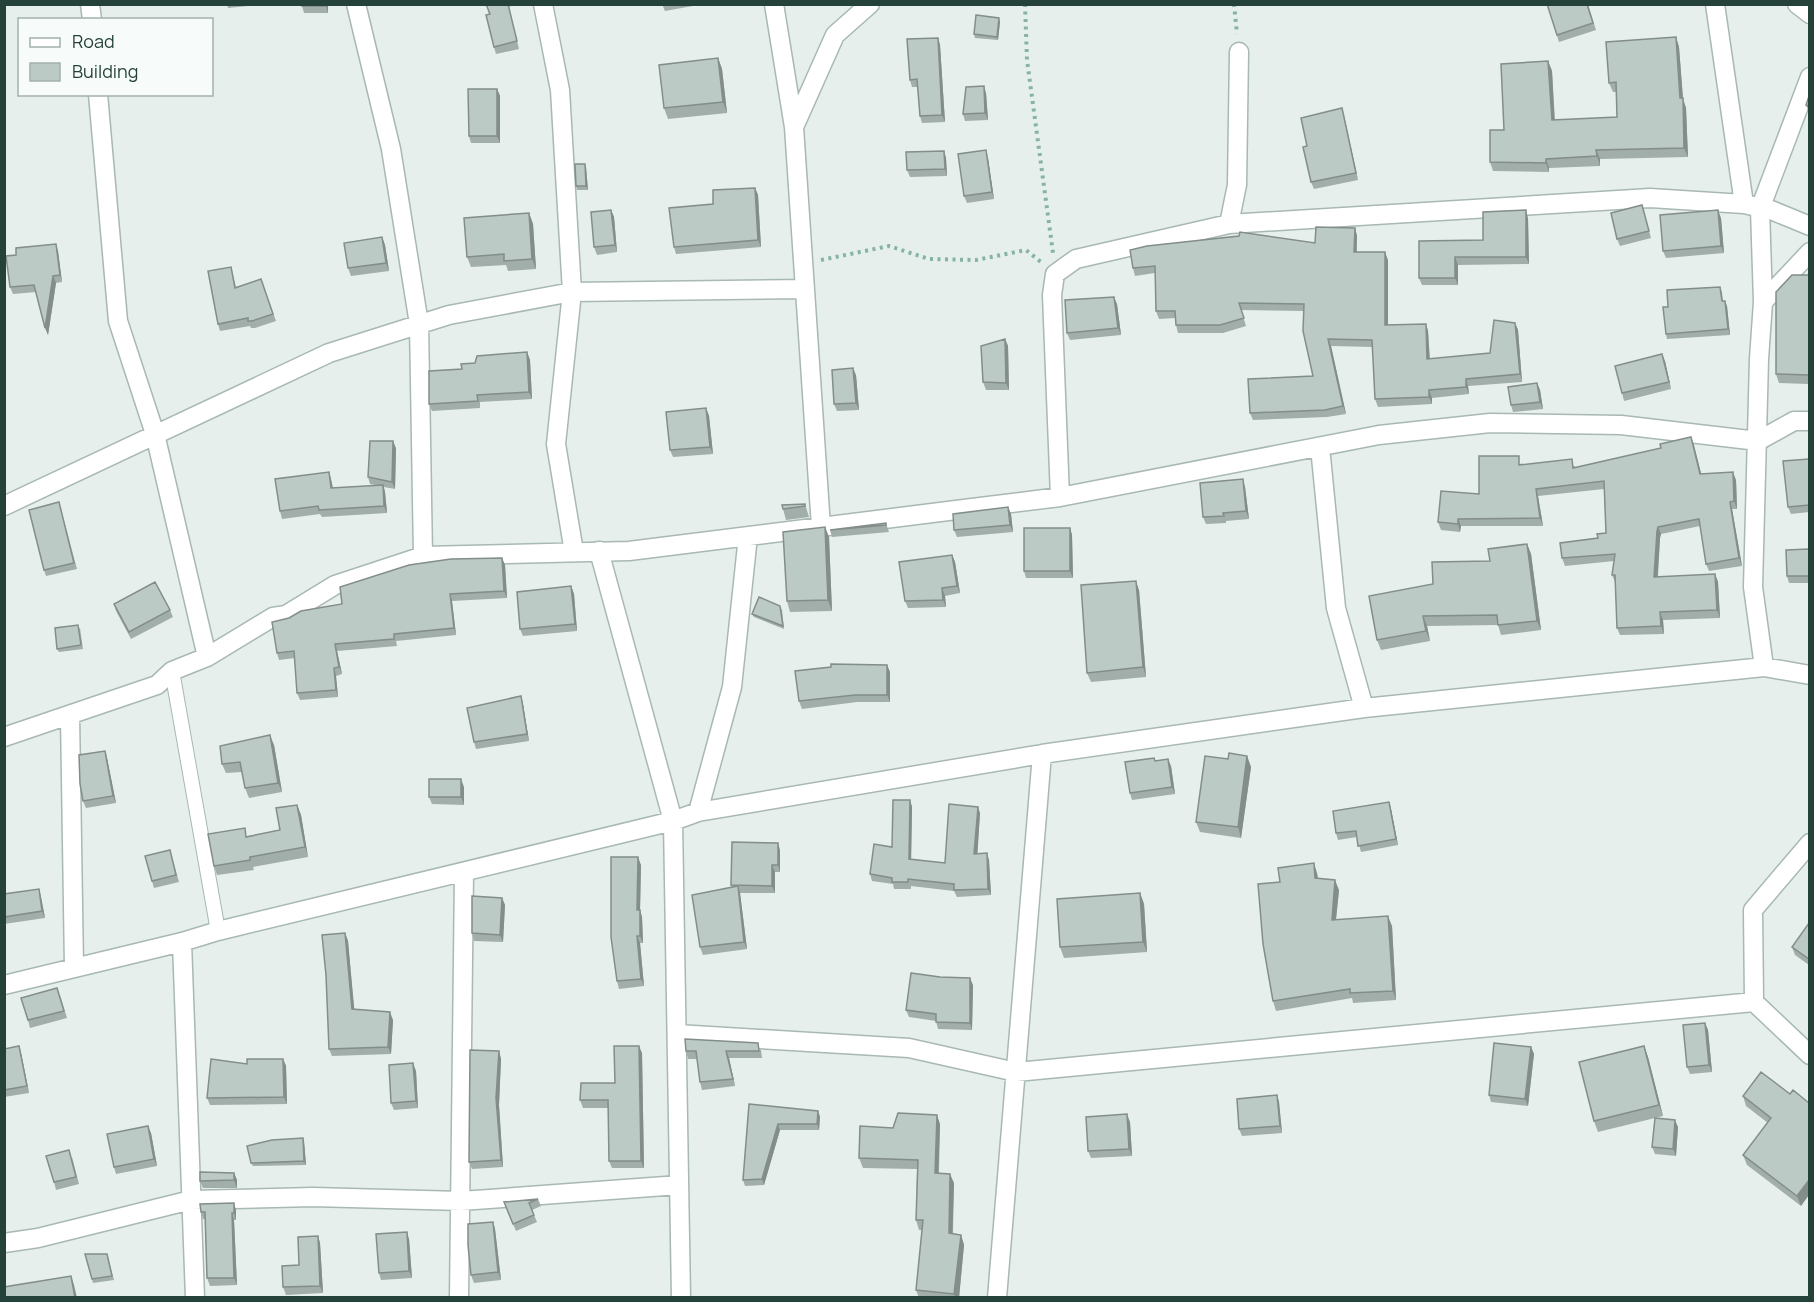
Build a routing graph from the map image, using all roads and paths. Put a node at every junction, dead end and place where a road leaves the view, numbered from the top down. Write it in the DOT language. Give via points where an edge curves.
graph roads {
  1 [pos="356,4"];
  2 [pos="543,4"];
  3 [pos="774,4"];
  4 [pos="870,4"];
  5 [pos="1025,4"];
  6 [pos="1234,4"];
  7 [pos="1714,4"];
  8 [pos="1797,4"];
  9 [pos="1809,14"];
  10 [pos="1239,52"];
  11 [pos="1809,77"];
  12 [pos="98,96"];
  13 [pos="794,127"];
  14 [pos="1752,207"];
  15 [pos="1229,224"];
  16 [pos="1809,226"];
  17 [pos="1809,252"];
  18 [pos="803,261"];
  19 [pos="1055,274"];
  20 [pos="805,290"];
  21 [pos="572,292"];
  22 [pos="1763,302"];
  23 [pos="419,324"];
  24 [pos="1809,421"];
  25 [pos="155,434"];
  26 [pos="1758,441"];
  27 [pos="1320,447"];
  28 [pos="1060,497"];
  29 [pos="4,506"];
  30 [pos="822,527"];
  31 [pos="748,536"];
  32 [pos="599,551"];
  33 [pos="574,552"];
  34 [pos="423,556"];
  35 [pos="207,657"];
  36 [pos="1764,667"];
  37 [pos="172,671"];
  38 [pos="1809,675"];
  39 [pos="1364,708"];
  40 [pos="69,715"];
  41 [pos="4,737"];
  42 [pos="1042,754"];
  43 [pos="698,812"];
  44 [pos="673,821"];
  45 [pos="1809,843"];
  46 [pos="464,873"];
  47 [pos="218,931"];
  48 [pos="182,942"];
  49 [pos="74,968"];
  50 [pos="4,985"];
  51 [pos="1754,1002"];
  52 [pos="677,1034"];
  53 [pos="1809,1055"];
  54 [pos="1016,1072"];
  55 [pos="680,1185"];
  56 [pos="191,1200"];
  57 [pos="461,1201"];
  58 [pos="4,1243"];
  59 [pos="195,1298"];
  60 [pos="459,1298"];
  61 [pos="681,1298"];
  62 [pos="998,1298"];
  1 -- 23 [label="street" via="391,149"];
  2 -- 21 [label="street" via="560,90"];
  3 -- 13 [label="street"];
  4 -- 13 [label="street" via="835,35"];
  5 -- 19 [label="path" via="1028,60"];
  6 -- 10 [label="path"];
  7 -- 14 [label="street"];
  8 -- 9 [label="street"];
  10 -- 15 [label="street" via="1237,185"];
  11 -- 14 [label="street"];
  12 -- 25 [label="street" via="118,321"];
  13 -- 18 [label="street"];
  14 -- 15 [label="street" via="1650,198"];
  14 -- 16 [label="street" via="1771,210"];
  14 -- 22 [label="street"];
  15 -- 19 [label="street" via="1076,259"];
  17 -- 22 [label="street"];
  18 -- 19 [label="path" via="890,246 929,259 976,260 1026,249"];
  18 -- 20 [label="street"];
  19 -- 28 [label="street" via="1052,295"];
  20 -- 21 [label="street"];
  20 -- 30 [label="street"];
  21 -- 23 [label="street"];
  21 -- 33 [label="street" via="556,444"];
  22 -- 26 [label="street"];
  23 -- 25 [label="street" via="329,353"];
  23 -- 34 [label="street"];
  24 -- 26 [label="street" via="1794,421"];
  25 -- 29 [label="street"];
  25 -- 35 [label="street"];
  26 -- 27 [label="street" via="1621,425 1490,423 1378,435"];
  26 -- 36 [label="street" via="1753,587"];
  27 -- 28 [label="street"];
  27 -- 39 [label="street" via="1336,608"];
  28 -- 30 [label="street"];
  30 -- 31 [label="street"];
  31 -- 32 [label="street" via="630,551"];
  31 -- 43 [label="street" via="732,687"];
  32 -- 33 [label="street"];
  32 -- 44 [label="street"];
  33 -- 34 [label="street"];
  34 -- 35 [label="street" via="335,585"];
  35 -- 37 [label="street"];
  36 -- 38 [label="street"];
  36 -- 39 [label="street"];
  37 -- 40 [label="street" via="157,685"];
  37 -- 47 [label="lane"];
  39 -- 42 [label="street"];
  40 -- 41 [label="street"];
  40 -- 49 [label="street"];
  42 -- 43 [label="street"];
  42 -- 54 [label="street"];
  43 -- 44 [label="street"];
  44 -- 46 [label="street"];
  44 -- 52 [label="street"];
  45 -- 51 [label="street" via="1753,910"];
  46 -- 47 [label="street"];
  46 -- 57 [label="street"];
  47 -- 48 [label="street"];
  48 -- 49 [label="street"];
  48 -- 56 [label="street"];
  49 -- 50 [label="street"];
  51 -- 53 [label="street"];
  51 -- 54 [label="street"];
  52 -- 54 [label="street" via="909,1048"];
  52 -- 55 [label="street"];
  54 -- 62 [label="street"];
  55 -- 57 [label="street"];
  55 -- 61 [label="street"];
  56 -- 57 [label="street" via="313,1197"];
  56 -- 58 [label="street"];
  56 -- 59 [label="street"];
  57 -- 60 [label="street"];
}
